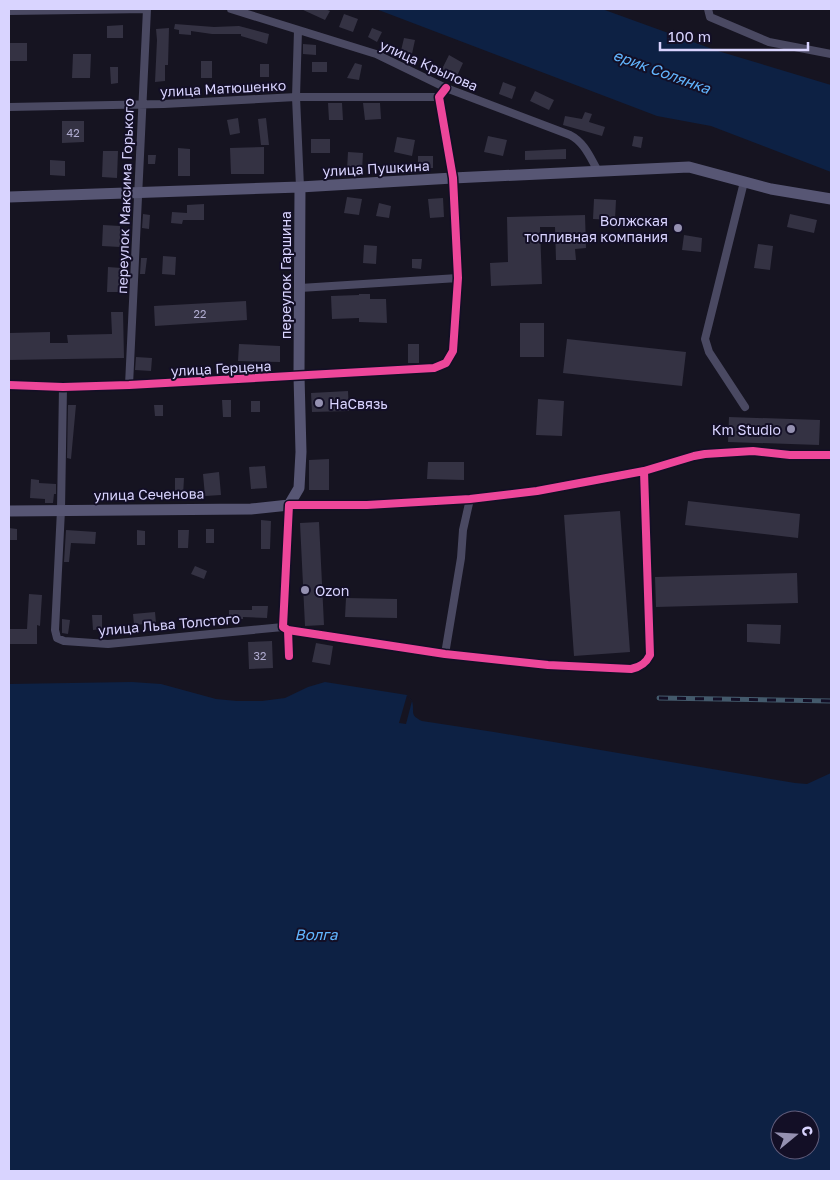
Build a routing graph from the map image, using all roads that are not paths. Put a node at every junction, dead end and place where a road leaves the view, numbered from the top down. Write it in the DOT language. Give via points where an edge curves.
graph roads {
  1 [pos="147,9"];
  2 [pos="231,9"];
  3 [pos="708,9"];
  4 [pos="9,11"];
  5 [pos="298,30"];
  6 [pos="831,54"];
  7 [pos="446,88"];
  8 [pos="296,97"];
  9 [pos="438,97"];
  10 [pos="141,105"];
  11 [pos="9,107"];
  12 [pos="598,171"];
  13 [pos="453,178"];
  14 [pos="744,182"];
  15 [pos="300,187"];
  16 [pos="138,194"];
  17 [pos="9,197"];
  18 [pos="831,199"];
  19 [pos="458,278"];
  20 [pos="300,288"];
  21 [pos="299,376"];
  22 [pos="9,385"];
  23 [pos="129,385"];
  24 [pos="63,387"];
  25 [pos="745,407"];
  26 [pos="831,456"];
  27 [pos="644,471"];
  28 [pos="470,499"];
  29 [pos="289,506"];
  30 [pos="61,510"];
  31 [pos="9,511"];
  32 [pos="285,628"];
  33 [pos="445,654"];
  34 [pos="289,656"];
  1 -- 4 [label="street"];
  1 -- 10 [label="street, переулок Максима Горького"];
  2 -- 5 [label="street, улица Крылова"];
  3 -- 6 [label="street" via="710,16 769,42"];
  5 -- 7 [label="street, улица Крылова" via="376,54"];
  5 -- 8 [label="street"];
  7 -- 9 [label="street"];
  7 -- 12 [label="street, улица Крылова" via="577,139"];
  8 -- 9 [label="street, улица Матюшенко"];
  8 -- 10 [label="street, улица Матюшенко"];
  8 -- 15 [label="street"];
  9 -- 13 [label="street"];
  10 -- 11 [label="street, улица Матюшенко"];
  10 -- 16 [label="street, переулок Максима Горького"];
  12 -- 13 [label="main road, улица Пушкина"];
  12 -- 14 [label="main road, улица Пушкина" via="689,167"];
  13 -- 15 [label="main road, улица Пушкина"];
  13 -- 19 [label="street"];
  14 -- 18 [label="main road, улица Пушкина"];
  14 -- 25 [label="street" via="705,339 709,352"];
  15 -- 16 [label="main road, улица Пушкина"];
  15 -- 20 [label="main road, переулок Гаршина"];
  16 -- 17 [label="main road, улица Пушкина"];
  16 -- 23 [label="street, переулок Максима Горького"];
  19 -- 20 [label="street"];
  19 -- 21 [label="street, улица Герцена" via="453,351 446,363 434,368"];
  20 -- 21 [label="main road, переулок Гаршина"];
  21 -- 23 [label="street, улица Герцена"];
  21 -- 29 [label="main road, переулок Гаршина" via="299,488"];
  22 -- 24 [label="street, улица Герцена"];
  23 -- 24 [label="street, улица Герцена"];
  24 -- 30 [label="street"];
  26 -- 27 [label="street" via="753,451 705,454"];
  27 -- 28 [label="street" via="537,491"];
  27 -- 33 [label="street, улица Льва Толстого" via="650,654 643,665 631,669 548,665"];
  28 -- 29 [label="street"];
  28 -- 33 [label="street"];
  29 -- 30 [label="main road, улица Сеченова"];
  29 -- 32 [label="street, переулок Гаршина"];
  30 -- 31 [label="main road, улица Сеченова"];
  30 -- 32 [label="street, улица Льва Толстого" via="57,638 108,644"];
  32 -- 33 [label="street, улица Льва Толстого"];
  32 -- 34 [label="street, переулок Гаршина"];
}
